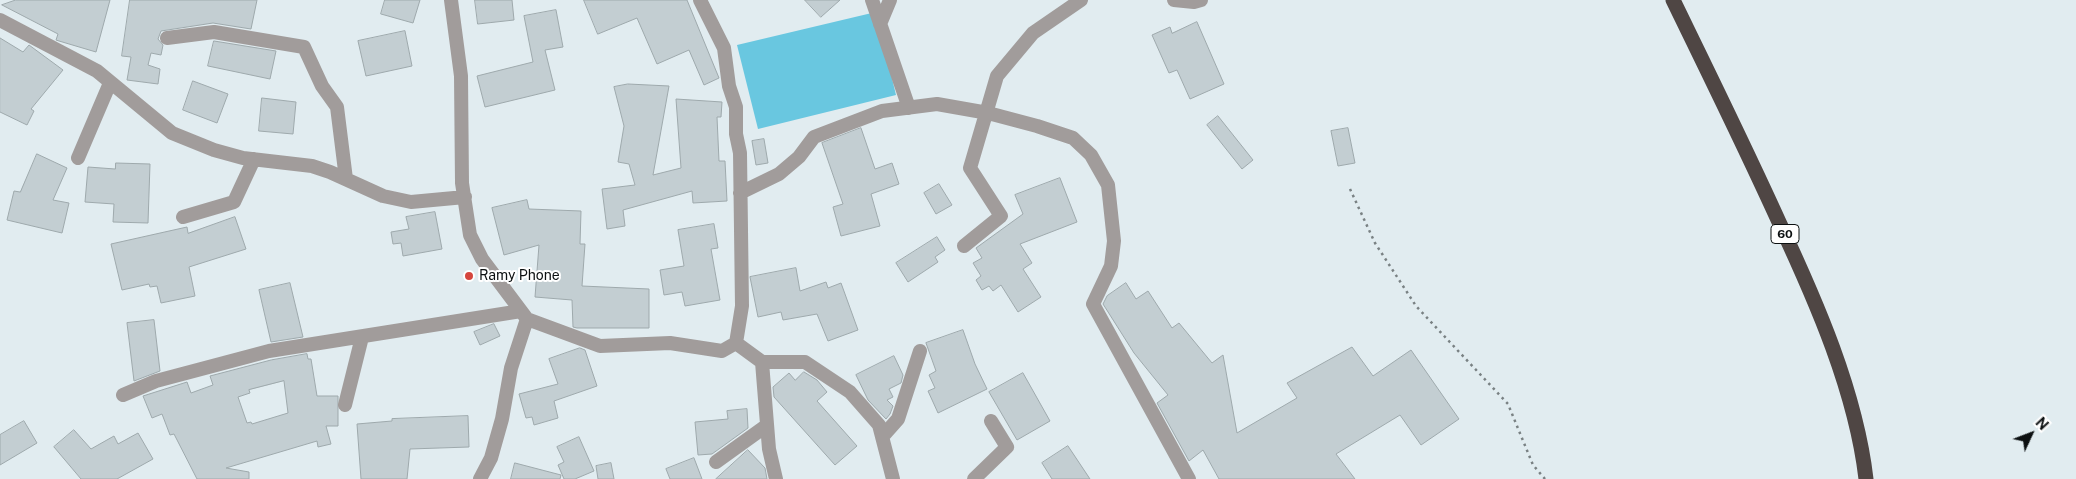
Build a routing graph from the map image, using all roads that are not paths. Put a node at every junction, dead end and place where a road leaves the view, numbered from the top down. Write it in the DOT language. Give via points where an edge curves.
graph roads {
  1 [pos="451,0"];
  2 [pos="700,0"];
  3 [pos="872,0"];
  4 [pos="890,0"];
  5 [pos="1081,0"];
  6 [pos="1174,0"];
  7 [pos="1201,0"];
  8 [pos="1672,0"];
  9 [pos="0,20"];
  10 [pos="880,24"];
  11 [pos="167,38"];
  12 [pos="110,83"];
  13 [pos="909,108"];
  14 [pos="988,113"];
  15 [pos="78,158"];
  16 [pos="254,159"];
  17 [pos="346,179"];
  18 [pos="740,193"];
  19 [pos="465,197"];
  20 [pos="183,217"];
  21 [pos="964,246"];
  22 [pos="524,315"];
  23 [pos="362,337"];
  24 [pos="736,343"];
  25 [pos="920,351"];
  26 [pos="762,362"];
  27 [pos="123,395"];
  28 [pos="345,405"];
  29 [pos="991,421"];
  30 [pos="766,426"];
  31 [pos="882,437"];
  32 [pos="716,462"];
  33 [pos="480,479"];
  34 [pos="776,479"];
  35 [pos="893,479"];
  36 [pos="974,479"];
  37 [pos="1189,479"];
  38 [pos="1866,479"];
  1 -- 19 [label="street" via="462,76 460,147"];
  2 -- 18 [label="street" via="724,48 729,86 736,107"];
  3 -- 10 [label="street"];
  4 -- 10 [label="street"];
  5 -- 14 [label="street" via="1033,33 997,76"];
  6 -- 7 [label="street"];
  8 -- 38 [label="highway, 60" via="1739,133 1804,275 1840,367"];
  9 -- 12 [label="street" via="97,71"];
  10 -- 13 [label="street"];
  11 -- 17 [label="street" via="214,32 304,47 322,86 337,107"];
  12 -- 15 [label="street"];
  12 -- 16 [label="street" via="172,133 214,150"];
  13 -- 14 [label="street" via="937,104"];
  13 -- 18 [label="street" via="882,111 814,138 779,174"];
  14 -- 21 [label="street" via="970,168 1001,216"];
  14 -- 37 [label="street" via="1073,138 1092,155 1108,185 1114,240 1111,266 1093,304"];
  16 -- 17 [label="street" via="312,166"];
  16 -- 20 [label="street" via="234,202"];
  17 -- 19 [label="street" via="383,196 412,202"];
  18 -- 24 [label="street" via="742,306"];
  19 -- 22 [label="street" via="470,235 482,259"];
  22 -- 23 [label="street"];
  22 -- 24 [label="street" via="600,346 670,343 722,351"];
  22 -- 33 [label="street" via="502,419 491,458"];
  23 -- 27 [label="street" via="269,351 156,380"];
  23 -- 28 [label="street"];
  24 -- 26 [label="street"];
  25 -- 31 [label="street" via="898,419"];
  26 -- 30 [label="street"];
  26 -- 31 [label="street" via="805,362 850,392 879,425"];
  29 -- 36 [label="street" via="1007,447"];
  30 -- 32 [label="street"];
  30 -- 34 [label="street"];
  31 -- 35 [label="street"];
}
